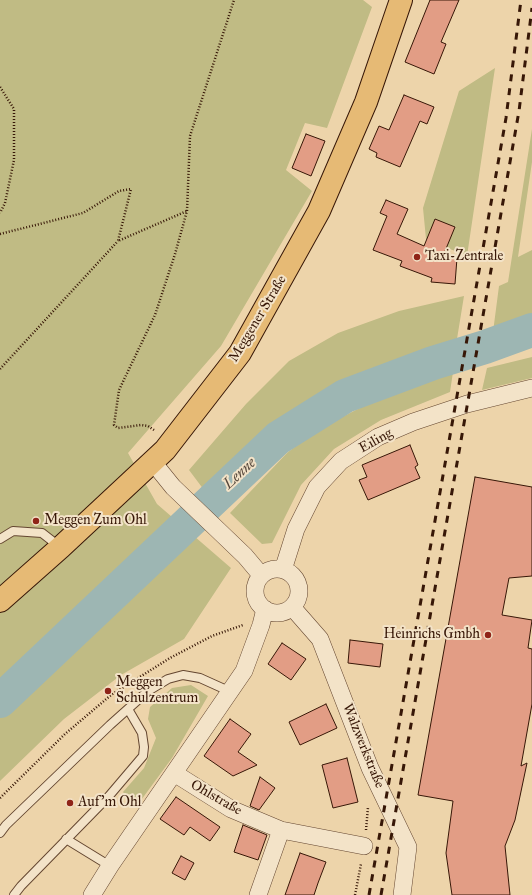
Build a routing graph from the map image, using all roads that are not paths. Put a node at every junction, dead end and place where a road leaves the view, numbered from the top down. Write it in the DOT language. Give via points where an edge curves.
graph roads {
  1 [pos="401,0"];
  2 [pos="532,388"];
  3 [pos="152,462"];
  4 [pos="0,539"];
  5 [pos="61,547"];
  6 [pos="284,570"];
  7 [pos="261,575"];
  8 [pos="0,601"];
  9 [pos="292,607"];
  10 [pos="265,609"];
  11 [pos="231,692"];
  12 [pos="128,710"];
  13 [pos="174,773"];
  14 [pos="282,830"];
  15 [pos="0,833"];
  16 [pos="66,839"];
  17 [pos="364,846"];
  18 [pos="110,866"];
  19 [pos="14,895"];
  20 [pos="92,895"];
  21 [pos="258,895"];
  22 [pos="402,895"];
  1 -- 3 [label="main road, Meggener Straße" via="366,102 312,225 240,354 171,443"];
  2 -- 6 [label="street, Eiling" via="467,404 413,422 378,437 341,461 318,486 296,529"];
  3 -- 5 [label="main road, Meggener Straße"];
  3 -- 7 [label="street" via="173,487 245,556"];
  4 -- 5 [label="lane" via="13,531 42,533"];
  5 -- 8 [label="main road, Meggener Straße"];
  6 -- 7 [label="street" via="272,569"];
  6 -- 9 [label="street" via="297,583 299,589"];
  7 -- 10 [label="street" via="257,580 255,593 260,605"];
  9 -- 10 [label="street" via="276,613"];
  9 -- 22 [label="street, Walzwerkstraße" via="320,639 370,768 408,847"];
  10 -- 11 [label="street" via="244,671"];
  11 -- 12 [label="lane" via="200,678 183,676 168,679 148,691"];
  11 -- 13 [label="street"];
  12 -- 15 [label="lane"];
  12 -- 16 [label="lane" via="142,733 143,756 109,796"];
  13 -- 14 [label="street, Ohlstraße" via="230,809"];
  13 -- 18 [label="street"];
  14 -- 17 [label="street, Ohlstraße"];
  14 -- 21 [label="street"];
  16 -- 18 [label="lane"];
  16 -- 19 [label="lane"];
  18 -- 20 [label="street"];
}
